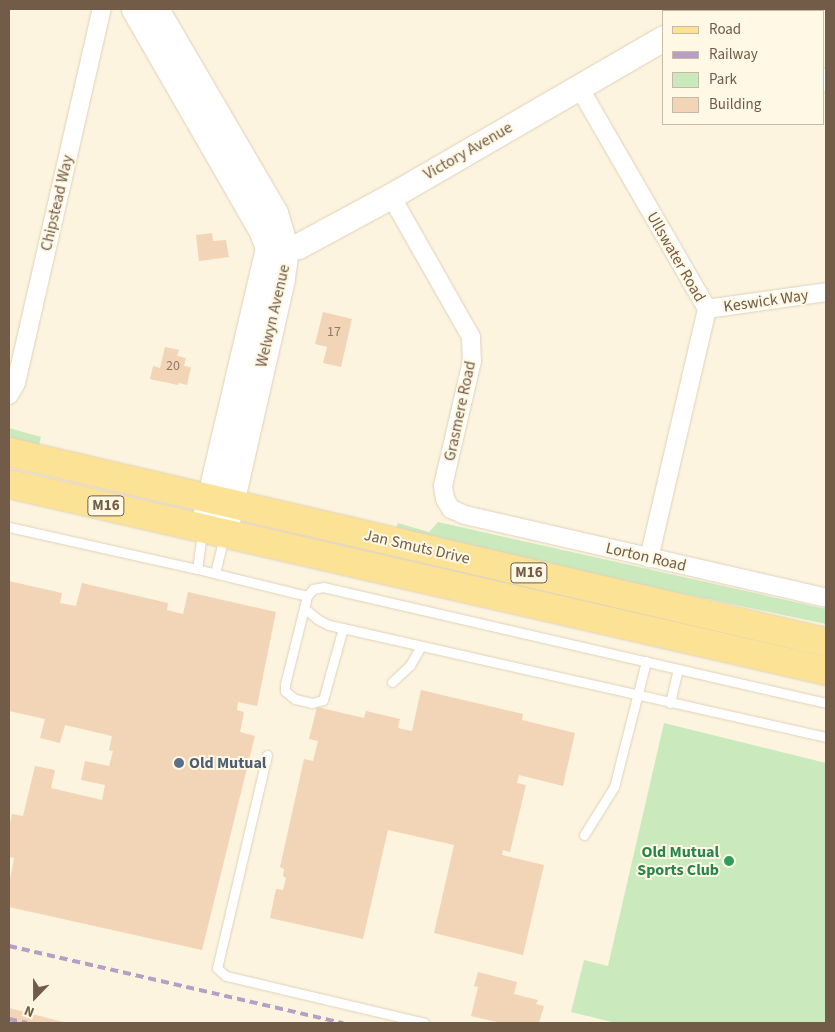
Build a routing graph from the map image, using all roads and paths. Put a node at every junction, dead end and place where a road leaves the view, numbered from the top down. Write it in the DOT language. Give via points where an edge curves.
graph roads {
  1 [pos="102,9"];
  2 [pos="134,9"];
  3 [pos="156,9"];
  4 [pos="662,39"];
  5 [pos="579,87"];
  6 [pos="391,196"];
  7 [pos="275,213"];
  8 [pos="319,234"];
  9 [pos="277,248"];
  10 [pos="826,292"];
  11 [pos="706,310"];
  12 [pos="9,395"];
  13 [pos="9,452"];
  14 [pos="9,484"];
  15 [pos="221,501"];
  16 [pos="465,515"];
  17 [pos="9,527"];
  18 [pos="213,531"];
  19 [pos="649,558"];
  20 [pos="197,569"];
  21 [pos="215,573"];
  22 [pos="307,596"];
  23 [pos="826,598"];
  24 [pos="304,608"];
  25 [pos="343,628"];
  26 [pos="826,642"];
  27 [pos="421,646"];
  28 [pos="646,661"];
  29 [pos="678,669"];
  30 [pos="826,671"];
  31 [pos="392,682"];
  32 [pos="637,696"];
  33 [pos="670,703"];
  34 [pos="826,703"];
  35 [pos="826,737"];
  36 [pos="267,755"];
  37 [pos="584,835"];
  38 [pos="425,1023"];
  1 -- 12 [label="street, Chipstead Way" via="16,383"];
  2 -- 9 [label="street, Welwyn Avenue" via="262,232"];
  3 -- 7 [label="street, Welwyn Avenue"];
  4 -- 5 [label="street, Victory Avenue"];
  5 -- 6 [label="street, Victory Avenue"];
  5 -- 11 [label="street, Ullswater Road"];
  6 -- 8 [label="street, Victory Avenue"];
  6 -- 16 [label="street, Grasmere Road" via="471,337 472,361 444,486 445,499 451,509"];
  7 -- 8 [label="street" via="296,231"];
  7 -- 9 [label="street, Welwyn Avenue"];
  8 -- 9 [label="street, Victory Avenue" via="298,246"];
  9 -- 15 [label="street, Welwyn Avenue"];
  10 -- 11 [label="street, Keswick Way"];
  11 -- 19 [label="street, Ullswater Road"];
  13 -- 15 [label="main road, Jan Smuts Drive / M16"];
  14 -- 18 [label="main road, Jan Smuts Drive / M16"];
  15 -- 18 [label="street, Welwyn Avenue"];
  15 -- 26 [label="main road, Jan Smuts Drive / M16"];
  16 -- 19 [label="street, Lorton Road"];
  17 -- 20 [label="lane"];
  18 -- 20 [label="lane"];
  18 -- 21 [label="lane"];
  18 -- 30 [label="main road, Jan Smuts Drive / M16"];
  19 -- 23 [label="street, Lorton Road"];
  20 -- 21 [label="lane"];
  21 -- 22 [label="lane"];
  22 -- 24 [label="lane"];
  22 -- 28 [label="lane" via="314,589 323,587"];
  24 -- 25 [label="lane" via="318,619"];
  24 -- 25 [label="lane" via="285,684 286,691 294,699 312,703 323,700"];
  25 -- 27 [label="lane"];
  27 -- 31 [label="lane" via="410,665"];
  27 -- 32 [label="lane"];
  28 -- 29 [label="lane"];
  28 -- 32 [label="lane"];
  29 -- 33 [label="lane"];
  29 -- 34 [label="lane"];
  32 -- 33 [label="lane"];
  32 -- 37 [label="lane" via="614,787"];
  33 -- 35 [label="lane"];
  36 -- 38 [label="lane" via="217,968 226,976"];
}
